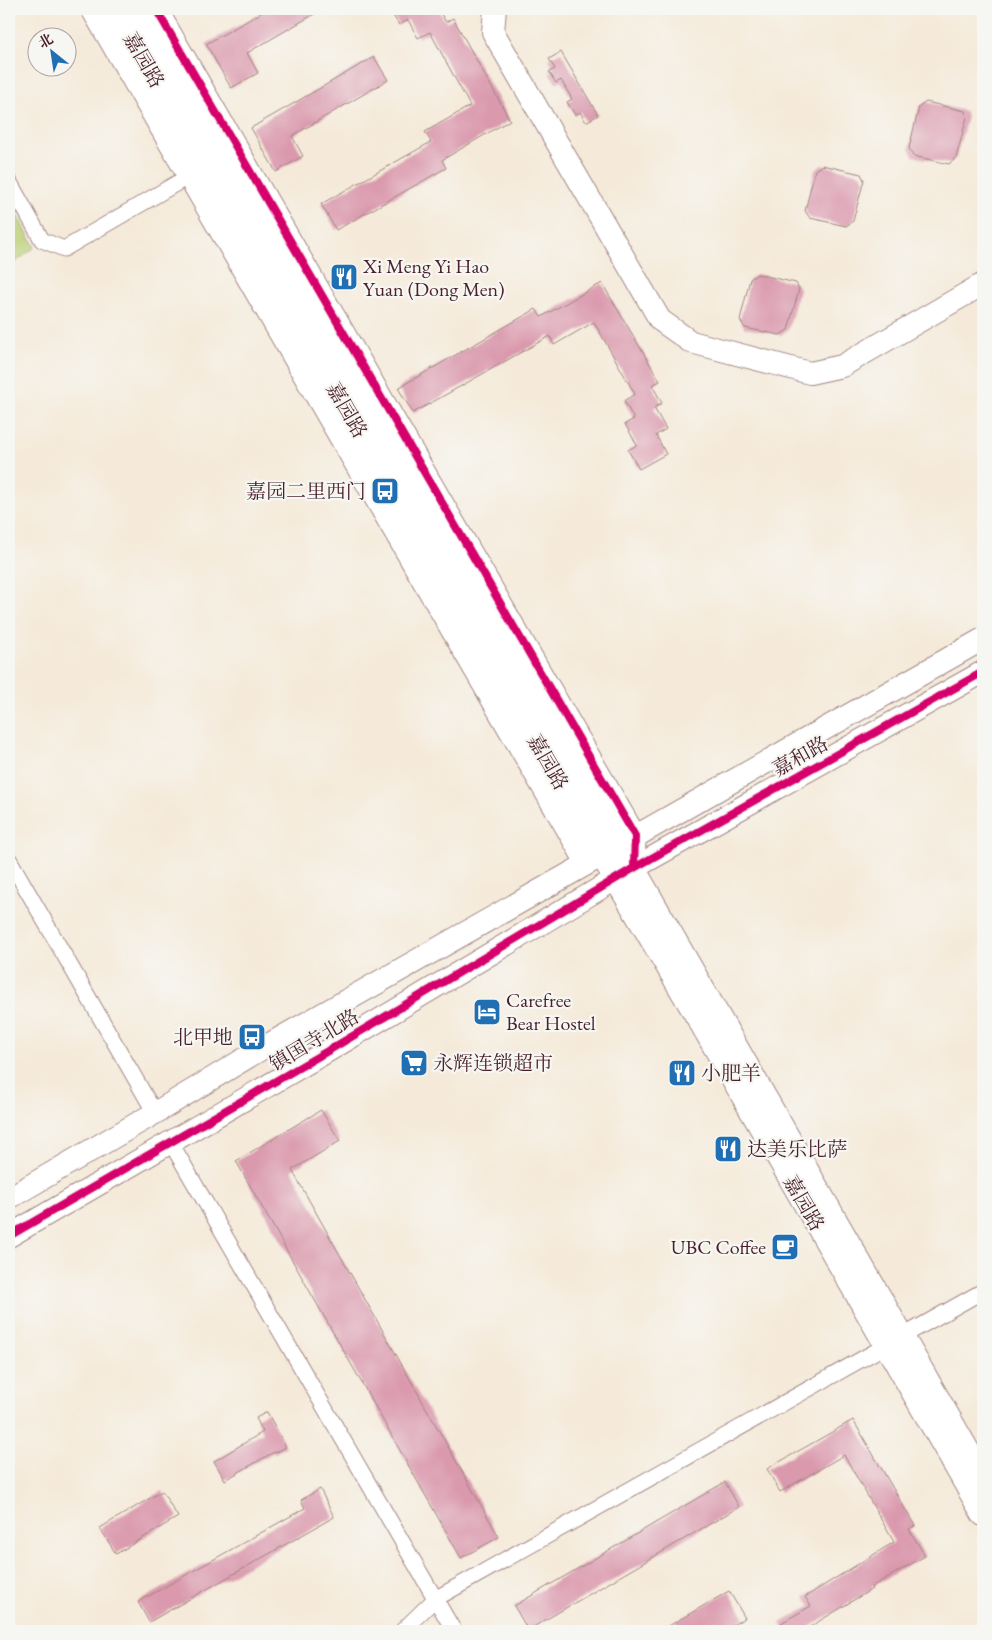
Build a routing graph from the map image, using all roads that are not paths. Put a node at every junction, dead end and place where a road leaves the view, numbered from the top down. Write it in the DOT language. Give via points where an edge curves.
graph roads {
  1 [pos="92,9"];
  2 [pos="114,9"];
  3 [pos="135,9"];
  4 [pos="156,9"];
  5 [pos="495,9"];
  6 [pos="189,176"];
  7 [pos="9,181"];
  8 [pos="983,284"];
  9 [pos="983,639"];
  10 [pos="983,672"];
  11 [pos="611,850"];
  12 [pos="9,859"];
  13 [pos="624,874"];
  14 [pos="155,1113"];
  15 [pos="171,1143"];
  16 [pos="9,1198"];
  17 [pos="9,1236"];
  18 [pos="983,1291"];
  19 [pos="894,1341"];
  20 [pos="983,1476"];
  21 [pos="983,1515"];
  22 [pos="435,1600"];
  23 [pos="402,1631"];
  24 [pos="454,1631"];
  1 -- 6 [label="street"];
  2 -- 11 [label="street, 嘉园路" via="393,489"];
  3 -- 11 [label="street, 嘉园路"];
  4 -- 11 [label="street"];
  5 -- 8 [label="street" via="493,32 660,320 691,342 810,373 842,366"];
  6 -- 7 [label="street" via="64,249 42,240"];
  6 -- 11 [label="street"];
  9 -- 11 [label="street, 嘉和路"];
  10 -- 13 [label="street, 嘉和路"];
  11 -- 13 [label="street, 嘉园路"];
  11 -- 14 [label="street, 镇国寺北路"];
  12 -- 14 [label="street"];
  13 -- 15 [label="street, 镇国寺北路"];
  13 -- 19 [label="street, 嘉园路"];
  14 -- 16 [label="street, 镇国寺北路"];
  15 -- 17 [label="street, 镇国寺北路"];
  15 -- 22 [label="street"];
  18 -- 19 [label="street"];
  19 -- 20 [label="street, 嘉园路"];
  19 -- 21 [label="street, 嘉园路"];
  19 -- 22 [label="street"];
  22 -- 23 [label="street"];
  22 -- 24 [label="street"];
}
